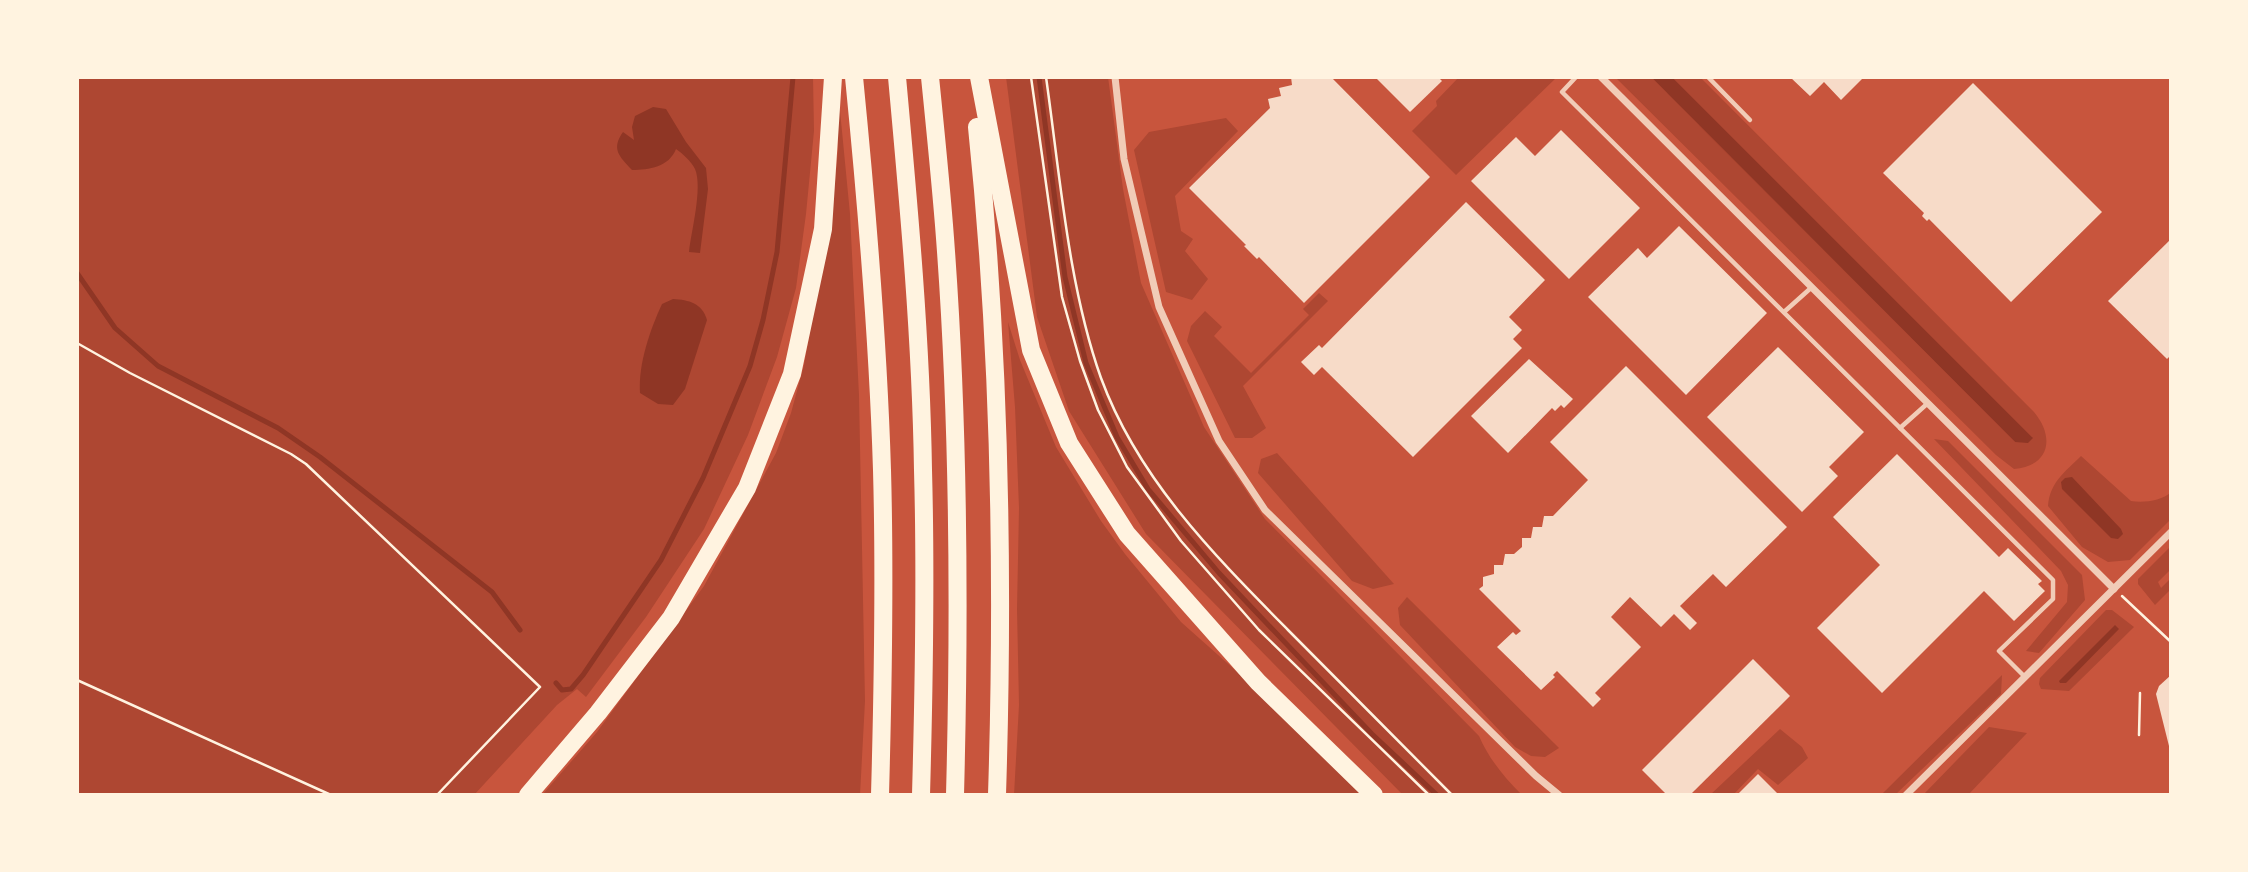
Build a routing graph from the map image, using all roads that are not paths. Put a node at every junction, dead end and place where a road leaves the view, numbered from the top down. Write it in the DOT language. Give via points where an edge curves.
graph roads {
  1 [pos="833,77"];
  2 [pos="854,77"];
  3 [pos="897,77"];
  4 [pos="930,77"];
  5 [pos="972,77"];
  6 [pos="979,77"];
  7 [pos="1115,77"];
  8 [pos="1576,77"];
  9 [pos="1601,77"];
  10 [pos="1708,77"];
  11 [pos="1750,120"];
  12 [pos="1812,287"];
  13 [pos="1784,312"];
  14 [pos="1928,402"];
  15 [pos="1900,428"];
  16 [pos="2171,532"];
  17 [pos="2114,589"];
  18 [pos="2025,677"];
  19 [pos="528,795"];
  20 [pos="880,795"];
  21 [pos="921,795"];
  22 [pos="955,795"];
  23 [pos="997,795"];
  24 [pos="1374,795"];
  25 [pos="1559,795"];
  26 [pos="1906,795"];
  1 -- 19 [label="highway" via="823,229 792,374 747,488 671,618"];
  2 -- 20 [label="highway" via="869,225 882,471"];
  3 -- 21 [label="highway" via="911,223 923,468"];
  4 -- 22 [label="highway" via="944,227 956,461"];
  5 -- 23 [label="highway" via="986,213 998,455"];
  6 -- 24 [label="highway" via="1031,350 1069,443 1127,534 1258,682"];
  7 -- 25 [label="street" via="1124,159 1159,307 1219,441 1265,510"];
  8 -- 13 [label="lane" via="1562,92"];
  9 -- 12 [label="street"];
  10 -- 11 [label="lane"];
  12 -- 13 [label="lane"];
  12 -- 14 [label="street"];
  13 -- 15 [label="lane"];
  14 -- 15 [label="lane"];
  14 -- 17 [label="street"];
  15 -- 18 [label="lane" via="2053,580 2053,599 1999,651"];
  16 -- 17 [label="street"];
  17 -- 18 [label="street"];
  18 -- 26 [label="street"];
}
